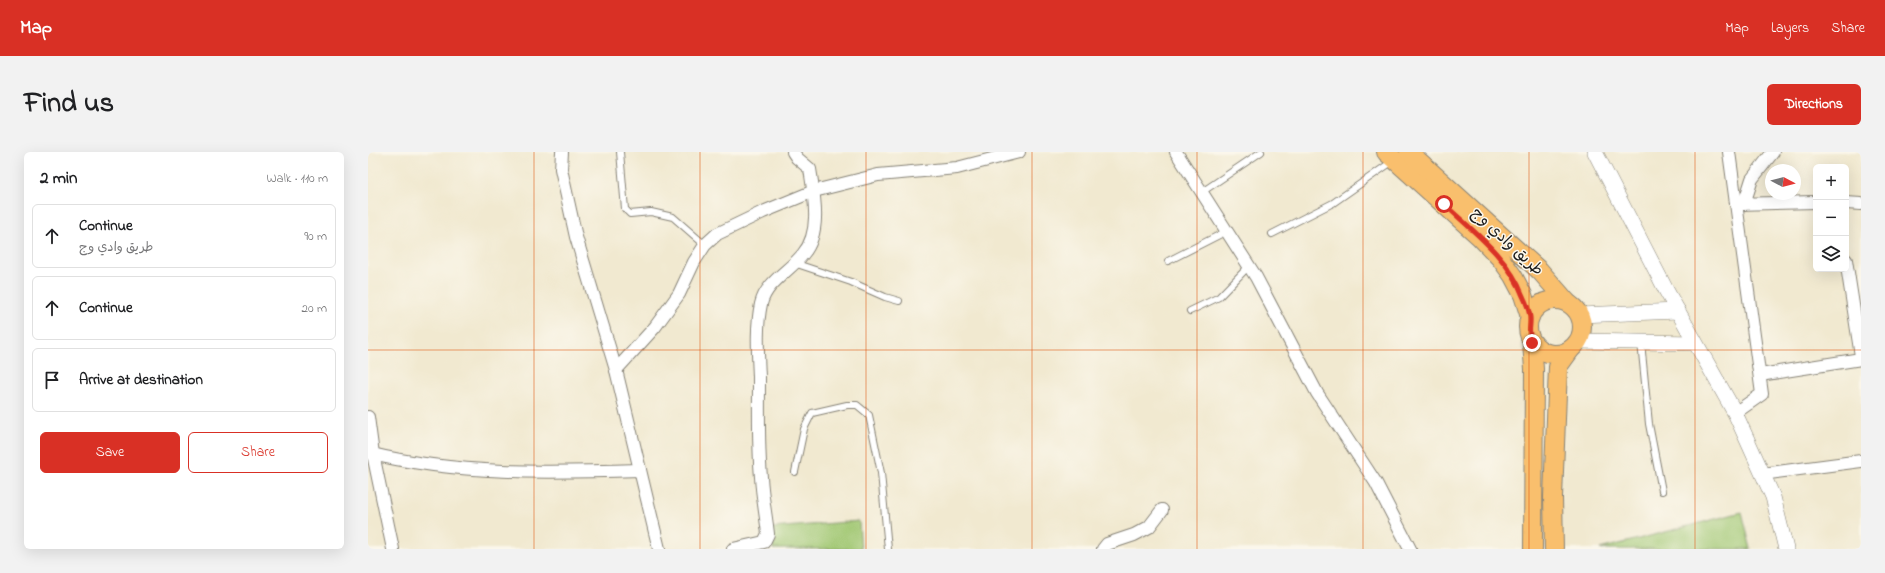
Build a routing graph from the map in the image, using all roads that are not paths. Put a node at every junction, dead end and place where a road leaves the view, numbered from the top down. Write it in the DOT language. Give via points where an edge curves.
graph roads {
  1 [pos="562,152"];
  2 [pos="620,152"];
  3 [pos="793,152"];
  4 [pos="1019,152"];
  5 [pos="1176,152"];
  6 [pos="1260,152"];
  7 [pos="1595,152"];
  8 [pos="1729,152"];
  9 [pos="1773,152"];
  10 [pos="1396,155"];
  11 [pos="814,191"];
  12 [pos="1202,192"];
  13 [pos="1813,202"];
  14 [pos="1849,203"];
  15 [pos="1740,204"];
  16 [pos="1861,204"];
  17 [pos="1227,231"];
  18 [pos="1272,234"];
  19 [pos="705,245"];
  20 [pos="1168,260"];
  21 [pos="794,263"];
  22 [pos="1249,266"];
  23 [pos="1848,272"];
  24 [pos="899,301"];
  25 [pos="1567,302"];
  26 [pos="1190,311"];
  27 [pos="1678,311"];
  28 [pos="1579,315"];
  29 [pos="1530,317"];
  30 [pos="1641,342"];
  31 [pos="1532,343"];
  32 [pos="1695,343"];
  33 [pos="1575,345"];
  34 [pos="1861,356"];
  35 [pos="1861,359"];
  36 [pos="616,370"];
  37 [pos="1760,375"];
  38 [pos="1735,414"];
  39 [pos="368,417"];
  40 [pos="371,454"];
  41 [pos="1861,462"];
  42 [pos="640,470"];
  43 [pos="795,472"];
  44 [pos="1762,474"];
  45 [pos="1662,491"];
  46 [pos="1162,510"];
  47 [pos="393,549"];
  48 [pos="659,549"];
  49 [pos="733,549"];
  50 [pos="888,549"];
  51 [pos="1104,549"];
  52 [pos="1410,549"];
  53 [pos="1533,549"];
  54 [pos="1554,549"];
  55 [pos="1786,549"];
  1 -- 36 [label="street" via="561,169 576,237"];
  2 -- 19 [label="lane" via="626,212 668,214"];
  3 -- 11 [label="street" via="810,169"];
  4 -- 11 [label="street" via="957,168 878,175"];
  5 -- 12 [label="street"];
  6 -- 12 [label="lane"];
  7 -- 27 [label="street"];
  8 -- 15 [label="street"];
  9 -- 15 [label="street" via="1752,179"];
  10 -- 18 [label="lane" via="1333,203"];
  10 -- 25 [label="main road, طريق وادي وج" via="1540,271"];
  10 -- 29 [label="main road, طريق وادي وج" via="1500,258 1523,295"];
  11 -- 19 [label="street" via="717,234"];
  11 -- 21 [label="street" via="814,230 809,246"];
  12 -- 17 [label="street"];
  13 -- 15 [label="street"];
  14 -- 16 [label="street"];
  15 -- 37 [label="street"];
  17 -- 20 [label="lane"];
  17 -- 22 [label="street"];
  19 -- 36 [label="street" via="679,294 655,327"];
  21 -- 24 [label="lane"];
  21 -- 49 [label="street" via="769,287 761,305 758,358 761,477 768,534 764,542"];
  22 -- 26 [label="lane" via="1219,297"];
  22 -- 52 [label="street" via="1317,393 1376,483"];
  23 -- 34 [label="street"];
  25 -- 28 [label="main road"];
  25 -- 29 [label="main road" via="1558,300 1541,303"];
  27 -- 28 [label="street"];
  27 -- 32 [label="street"];
  28 -- 33 [label="main road" via="1582,323"];
  29 -- 31 [label="main road" via="1528,335"];
  30 -- 32 [label="street"];
  30 -- 33 [label="street"];
  30 -- 45 [label="lane" via="1649,424"];
  31 -- 33 [label="main road" via="1547,353 1556,354"];
  31 -- 53 [label="main road"];
  32 -- 38 [label="street"];
  33 -- 54 [label="main road" via="1558,367 1553,498"];
  35 -- 37 [label="street"];
  36 -- 42 [label="street"];
  37 -- 38 [label="street" via="1762,394"];
  38 -- 44 [label="street"];
  39 -- 40 [label="street"];
  40 -- 42 [label="street" via="399,461 460,468 537,473"];
  40 -- 47 [label="street"];
  41 -- 44 [label="street"];
  42 -- 48 [label="street"];
  43 -- 50 [label="lane" via="804,429 812,413 857,405 869,415 880,473"];
  44 -- 55 [label="street" via="1772,497"];
  46 -- 51 [label="street" via="1148,527 1134,535 1107,544"];
}
